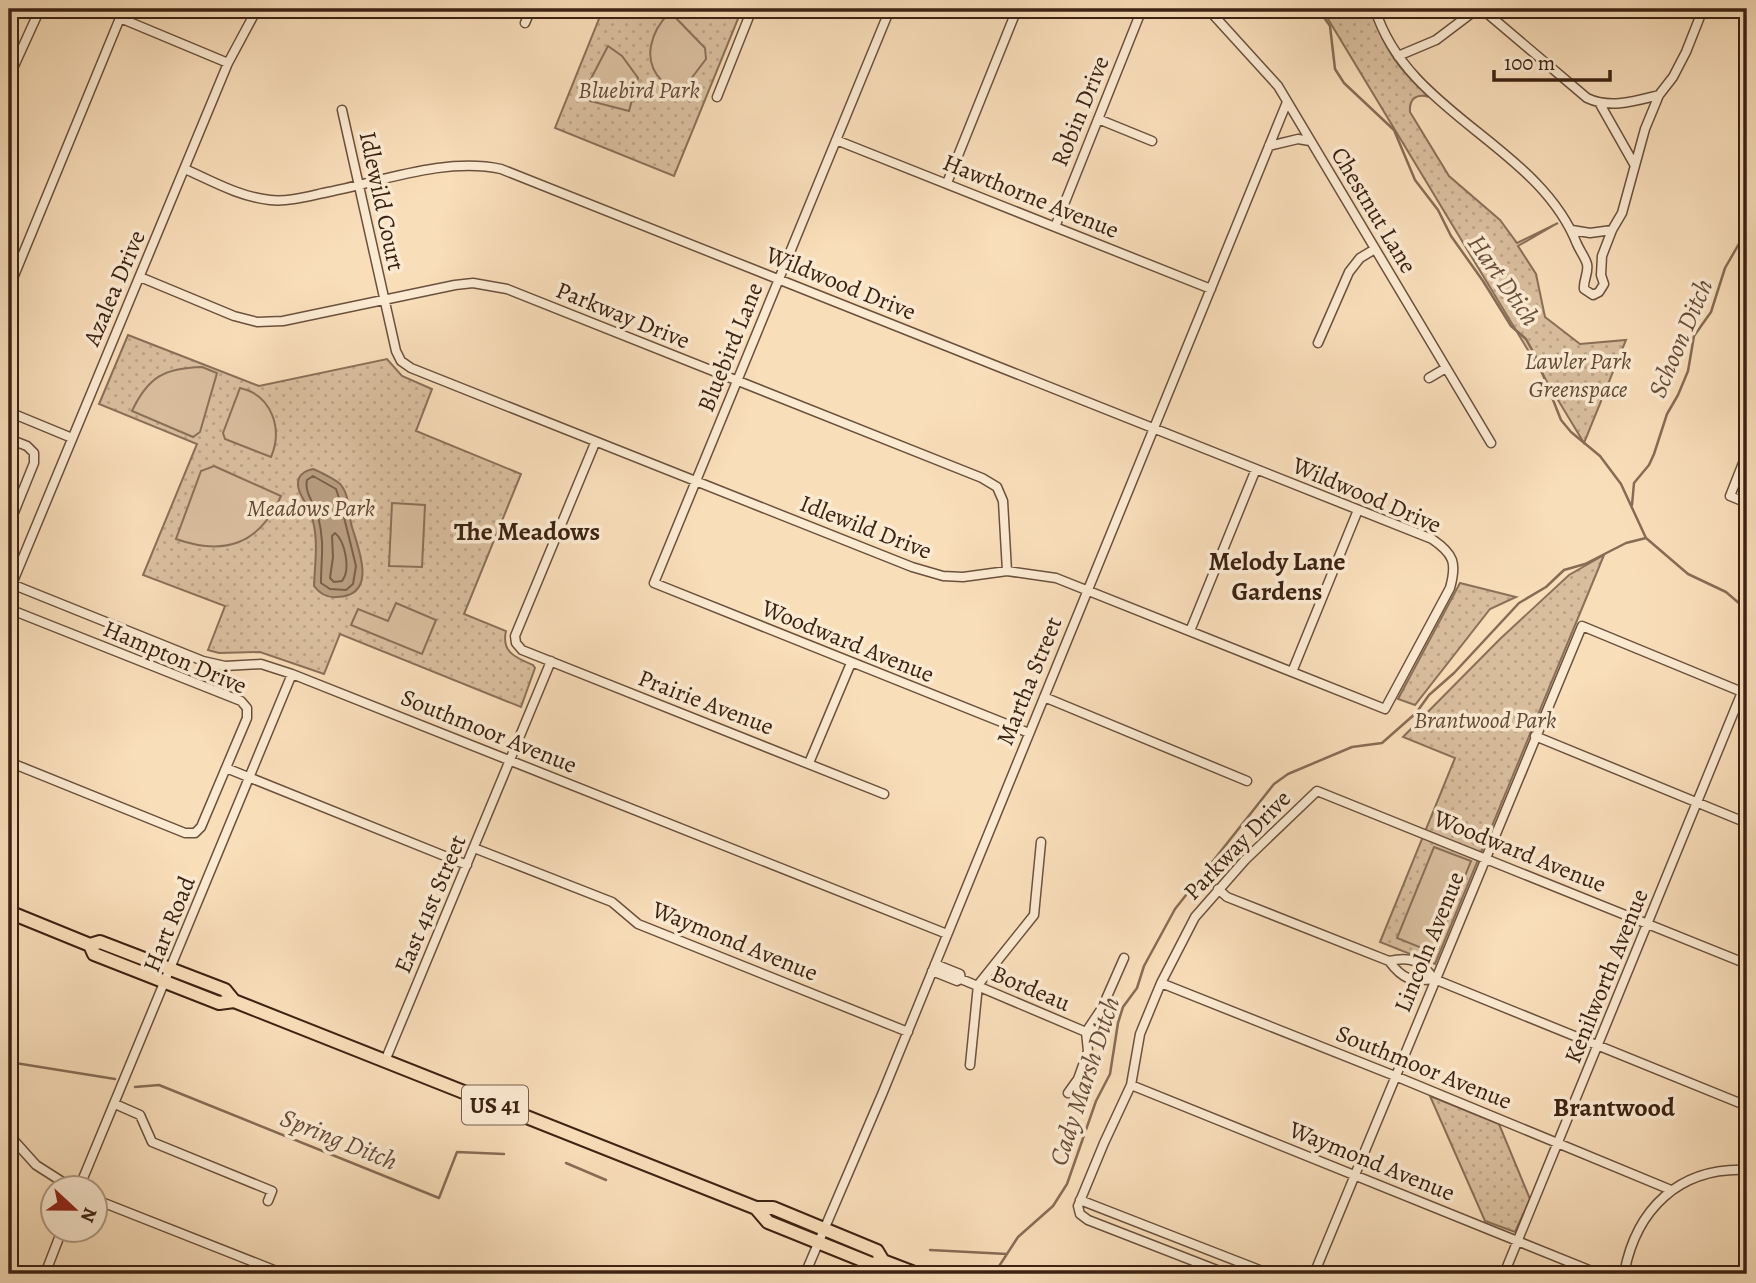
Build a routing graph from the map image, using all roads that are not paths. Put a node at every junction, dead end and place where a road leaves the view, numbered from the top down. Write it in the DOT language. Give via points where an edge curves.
graph roads {
  1 [pos="40,9"];
  2 [pos="257,9"];
  3 [pos="531,9"];
  4 [pos="752,9"];
  5 [pos="890,9"];
  6 [pos="1017,9"];
  7 [pos="1142,9"];
  8 [pos="1208,9"];
  9 [pos="1375,9"];
  10 [pos="1479,9"];
  11 [pos="1703,9"];
  12 [pos="526,23"];
  13 [pos="1398,56"];
  14 [pos="228,63"];
  15 [pos="9,77"];
  16 [pos="1659,95"];
  17 [pos="716,97"];
  18 [pos="1287,102"];
  19 [pos="1600,104"];
  20 [pos="342,110"];
  21 [pos="1098,119"];
  22 [pos="836,140"];
  23 [pos="1152,141"];
  24 [pos="1310,141"];
  25 [pos="1269,146"];
  26 [pos="1634,164"];
  27 [pos="185,169"];
  28 [pos="947,183"];
  29 [pos="359,186"];
  30 [pos="1055,227"];
  31 [pos="1573,230"];
  32 [pos="1612,230"];
  33 [pos="1375,249"];
  34 [pos="140,277"];
  35 [pos="779,279"];
  36 [pos="9,288"];
  37 [pos="1212,289"];
  38 [pos="384,300"];
  39 [pos="1318,343"];
  40 [pos="1446,368"];
  41 [pos="1429,378"];
  42 [pos="737,381"];
  43 [pos="9,412"];
  44 [pos="1154,428"];
  45 [pos="72,438"];
  46 [pos="9,439"];
  47 [pos="595,443"];
  48 [pos="1492,443"];
  49 [pos="1747,453"];
  50 [pos="1256,469"];
  51 [pos="695,482"];
  52 [pos="1747,503"];
  53 [pos="1358,510"];
  54 [pos="9,525"];
  55 [pos="1007,571"];
  56 [pos="10,583"];
  57 [pos="654,583"];
  58 [pos="1087,589"];
  59 [pos="9,609"];
  60 [pos="1190,631"];
  61 [pos="551,661"];
  62 [pos="851,663"];
  63 [pos="1292,672"];
  64 [pos="292,674"];
  65 [pos="1744,693"];
  66 [pos="1044,697"];
  67 [pos="1385,709"];
  68 [pos="1029,733"];
  69 [pos="1535,736"];
  70 [pos="510,760"];
  71 [pos="9,762"];
  72 [pos="809,763"];
  73 [pos="226,768"];
  74 [pos="249,777"];
  75 [pos="1247,780"];
  76 [pos="1317,791"];
  77 [pos="884,794"];
  78 [pos="1697,803"];
  79 [pos="1747,823"];
  80 [pos="1041,842"];
  81 [pos="474,848"];
  82 [pos="1485,858"];
  83 [pos="467,865"];
  84 [pos="1218,888"];
  85 [pos="9,912"];
  86 [pos="1647,923"];
  87 [pos="947,934"];
  88 [pos="90,946"];
  89 [pos="1124,958"];
  90 [pos="1389,961"];
  91 [pos="1747,964"];
  92 [pos="934,968"];
  93 [pos="171,969"];
  94 [pos="1434,979"];
  95 [pos="166,982"];
  96 [pos="1161,983"];
  97 [pos="978,985"];
  98 [pos="234,1001"];
  99 [pos="908,1032"];
  100 [pos="1086,1032"];
  101 [pos="1599,1046"];
  102 [pos="385,1062"];
  103 [pos="970,1065"];
  104 [pos="1395,1076"];
  105 [pos="1131,1085"];
  106 [pos="1068,1093"];
  107 [pos="115,1104"];
  108 [pos="1747,1106"];
  109 [pos="9,1135"];
  110 [pos="1558,1143"];
  111 [pos="1747,1170"];
  112 [pos="52,1174"];
  113 [pos="85,1174"];
  114 [pos="1354,1175"];
  115 [pos="1671,1190"];
  116 [pos="1080,1200"];
  117 [pos="268,1201"];
  118 [pos="108,1204"];
  119 [pos="756,1208"];
  120 [pos="826,1229"];
  121 [pos="1518,1241"];
  122 [pos="818,1242"];
  123 [pos="57,1244"];
  124 [pos="883,1261"];
  125 [pos="45,1274"];
  126 [pos="285,1274"];
  127 [pos="805,1274"];
  128 [pos="918,1274"];
  129 [pos="1227,1274"];
  130 [pos="1270,1274"];
  131 [pos="1314,1274"];
  132 [pos="1504,1274"];
  133 [pos="1599,1274"];
  134 [pos="1624,1274"];
  1 -- 15 [label="street"];
  2 -- 14 [label="street, Azalea Drive"];
  3 -- 12 [label="street"];
  4 -- 17 [label="street"];
  5 -- 22 [label="street, Bluebird Lane"];
  6 -- 28 [label="street"];
  7 -- 21 [label="street, Robin Drive"];
  8 -- 18 [label="street, Chestnut Lane"];
  9 -- 13 [label="street"];
  10 -- 13 [label="street" via="1436,40"];
  10 -- 19 [label="street"];
  11 -- 16 [label="street" via="1686,52"];
  13 -- 31 [label="street" via="1424,87 1530,178"];
  14 -- 27 [label="street, Azalea Drive"];
  14 -- 36 [label="street" via="120,18"];
  16 -- 19 [label="street"];
  16 -- 26 [label="street"];
  18 -- 24 [label="street, Chestnut Lane"];
  18 -- 25 [label="street, Martha Street"];
  19 -- 26 [label="street"];
  20 -- 29 [label="street, Idlewild Court"];
  21 -- 23 [label="street"];
  21 -- 30 [label="street, Robin Drive"];
  22 -- 28 [label="street, Hawthorne Avenue"];
  22 -- 35 [label="street, Bluebird Lane"];
  24 -- 25 [label="street"];
  24 -- 33 [label="street, Chestnut Lane"];
  25 -- 37 [label="street, Martha Street"];
  26 -- 32 [label="street" via="1630,191"];
  27 -- 29 [label="street, Wildwood Drive" via="249,197 271,200"];
  27 -- 34 [label="street, Azalea Drive"];
  28 -- 30 [label="street, Hawthorne Avenue"];
  29 -- 35 [label="street, Wildwood Drive" via="482,164"];
  29 -- 38 [label="street, Idlewild Court"];
  30 -- 37 [label="street, Hawthorne Avenue"];
  31 -- 32 [label="street"];
  31 -- 32 [label="street" via="1588,272 1584,289 1593,295 1604,285 1602,257"];
  33 -- 39 [label="street" via="1349,272"];
  33 -- 40 [label="street, Chestnut Lane"];
  34 -- 38 [label="street, Parkway Drive" via="257,321 283,321"];
  34 -- 45 [label="street, Azalea Drive"];
  35 -- 42 [label="street, Bluebird Lane"];
  35 -- 44 [label="street, Wildwood Drive"];
  37 -- 44 [label="street, Martha Street"];
  38 -- 42 [label="street, Parkway Drive" via="455,285 491,285"];
  38 -- 47 [label="street, Idlewild Drive" via="396,351 411,368"];
  40 -- 41 [label="street"];
  40 -- 48 [label="street, Chestnut Lane"];
  42 -- 51 [label="street, Bluebird Lane"];
  42 -- 55 [label="street, Parkway Drive" via="997,487 1003,501"];
  43 -- 45 [label="street"];
  44 -- 50 [label="street, Wildwood Drive"];
  44 -- 58 [label="street, Martha Street"];
  45 -- 56 [label="street, Azalea Drive"];
  46 -- 54 [label="street" via="34,453 34,464"];
  47 -- 51 [label="street, Idlewild Drive"];
  47 -- 61 [label="street, Prairie Avenue" via="515,636 522,650"];
  49 -- 52 [label="street" via="1730,496"];
  50 -- 53 [label="street, Wildwood Drive"];
  50 -- 60 [label="street"];
  51 -- 55 [label="street, Idlewild Drive" via="943,576"];
  51 -- 57 [label="street, Bluebird Lane"];
  53 -- 63 [label="street"];
  53 -- 67 [label="street, Wildwood Drive" via="1432,539 1452,557 1455,571"];
  55 -- 58 [label="street, Idlewild Drive" via="1056,578"];
  56 -- 64 [label="street, Southmoor Avenue" via="204,661 225,666 261,664"];
  57 -- 62 [label="street, Woodward Avenue"];
  58 -- 60 [label="street, Idlewild Drive"];
  58 -- 66 [label="street, Martha Street"];
  59 -- 73 [label="street, Hampton Drive" via="241,701 247,718"];
  60 -- 63 [label="street, Idlewild Drive"];
  61 -- 70 [label="street, East 41st Street"];
  61 -- 72 [label="street, Prairie Avenue"];
  62 -- 68 [label="street, Woodward Avenue"];
  62 -- 72 [label="street"];
  63 -- 67 [label="street, Idlewild Drive"];
  64 -- 70 [label="street, Southmoor Avenue"];
  64 -- 74 [label="street, Hart Road"];
  65 -- 69 [label="street, Lincoln Avenue" via="1582,626"];
  65 -- 78 [label="street, Kenilworth Avenue"];
  66 -- 68 [label="street, Martha Street"];
  66 -- 75 [label="street"];
  68 -- 87 [label="street, Martha Street"];
  69 -- 78 [label="street"];
  69 -- 82 [label="street, Lincoln Avenue"];
  70 -- 81 [label="street, East 41st Street"];
  70 -- 87 [label="street, Southmoor Avenue"];
  71 -- 73 [label="street, Hampton Drive" via="185,833 195,833 201,827"];
  72 -- 77 [label="street, Prairie Avenue"];
  73 -- 74 [label="street"];
  74 -- 83 [label="street"];
  74 -- 93 [label="street, Hart Road"];
  76 -- 82 [label="street, Woodward Avenue"];
  76 -- 84 [label="street, Parkway Drive"];
  78 -- 79 [label="street"];
  78 -- 86 [label="street, Kenilworth Avenue"];
  80 -- 97 [label="street" via="1034,915"];
  81 -- 83 [label="street, East 41st Street"];
  81 -- 99 [label="street, Waymond Avenue" via="612,902 638,924"];
  82 -- 86 [label="street, Woodward Avenue"];
  82 -- 94 [label="street, Lincoln Avenue"];
  83 -- 102 [label="street, East 41st Street"];
  84 -- 90 [label="street" via="1227,897"];
  84 -- 96 [label="street, Parkway Drive" via="1195,917"];
  85 -- 88 [label="highway, US 41"];
  86 -- 91 [label="street, Woodward Avenue"];
  86 -- 101 [label="street, Kenilworth Avenue"];
  87 -- 92 [label="street, Martha Street"];
  88 -- 93 [label="highway, US 41" via="100,942"];
  88 -- 95 [label="highway, US 41" via="94,954"];
  89 -- 100 [label="street"];
  90 -- 94 [label="street" via="1398,974 1417,981"];
  90 -- 94 [label="street" via="1405,958 1424,965"];
  92 -- 97 [label="street, Bordeau" via="960,974 961,979"];
  92 -- 99 [label="street, Martha Street"];
  93 -- 95 [label="street, Hart Road"];
  93 -- 98 [label="highway, US 41" via="225,990"];
  94 -- 101 [label="street"];
  94 -- 104 [label="street, Lincoln Avenue"];
  95 -- 98 [label="highway, US 41" via="219,1003"];
  95 -- 107 [label="street, Hart Road"];
  96 -- 104 [label="street, Southmoor Avenue"];
  96 -- 105 [label="street, Parkway Drive" via="1140,1034"];
  97 -- 100 [label="street, Bordeau"];
  97 -- 103 [label="street"];
  98 -- 102 [label="highway, US 41"];
  99 -- 120 [label="street, Martha Street"];
  100 -- 106 [label="street" via="1088,1051"];
  101 -- 108 [label="street"];
  101 -- 110 [label="street, Kenilworth Avenue"];
  102 -- 119 [label="highway, US 41"];
  104 -- 110 [label="street, Southmoor Avenue"];
  104 -- 114 [label="street, Lincoln Avenue"];
  105 -- 114 [label="street, Waymond Avenue"];
  105 -- 116 [label="street, Parkway Drive"];
  107 -- 113 [label="street, Hart Road"];
  107 -- 117 [label="street" via="140,1115 152,1142 272,1191"];
  109 -- 112 [label="street" via="27,1157"];
  110 -- 115 [label="street, Southmoor Avenue"];
  110 -- 121 [label="street, Kenilworth Avenue"];
  111 -- 115 [label="street" via="1709,1172"];
  114 -- 121 [label="street, Waymond Avenue"];
  114 -- 131 [label="street, Lincoln Avenue"];
  115 -- 134 [label="street" via="1638,1229"];
  116 -- 129 [label="street" via="1080,1214 1088,1220"];
  116 -- 130 [label="street"];
  118 -- 126 [label="street"];
  119 -- 120 [label="highway, US 41" via="774,1208"];
  119 -- 122 [label="highway, US 41" via="768,1222"];
  120 -- 122 [label="street, Martha Street"];
  120 -- 124 [label="highway, US 41" via="877,1251"];
  121 -- 132 [label="street, Kenilworth Avenue"];
  121 -- 133 [label="street, Waymond Avenue"];
  122 -- 124 [label="highway, US 41" via="872,1264"];
  122 -- 127 [label="street, Martha Street"];
  123 -- 125 [label="street"];
  124 -- 128 [label="highway, US 41"];
}
